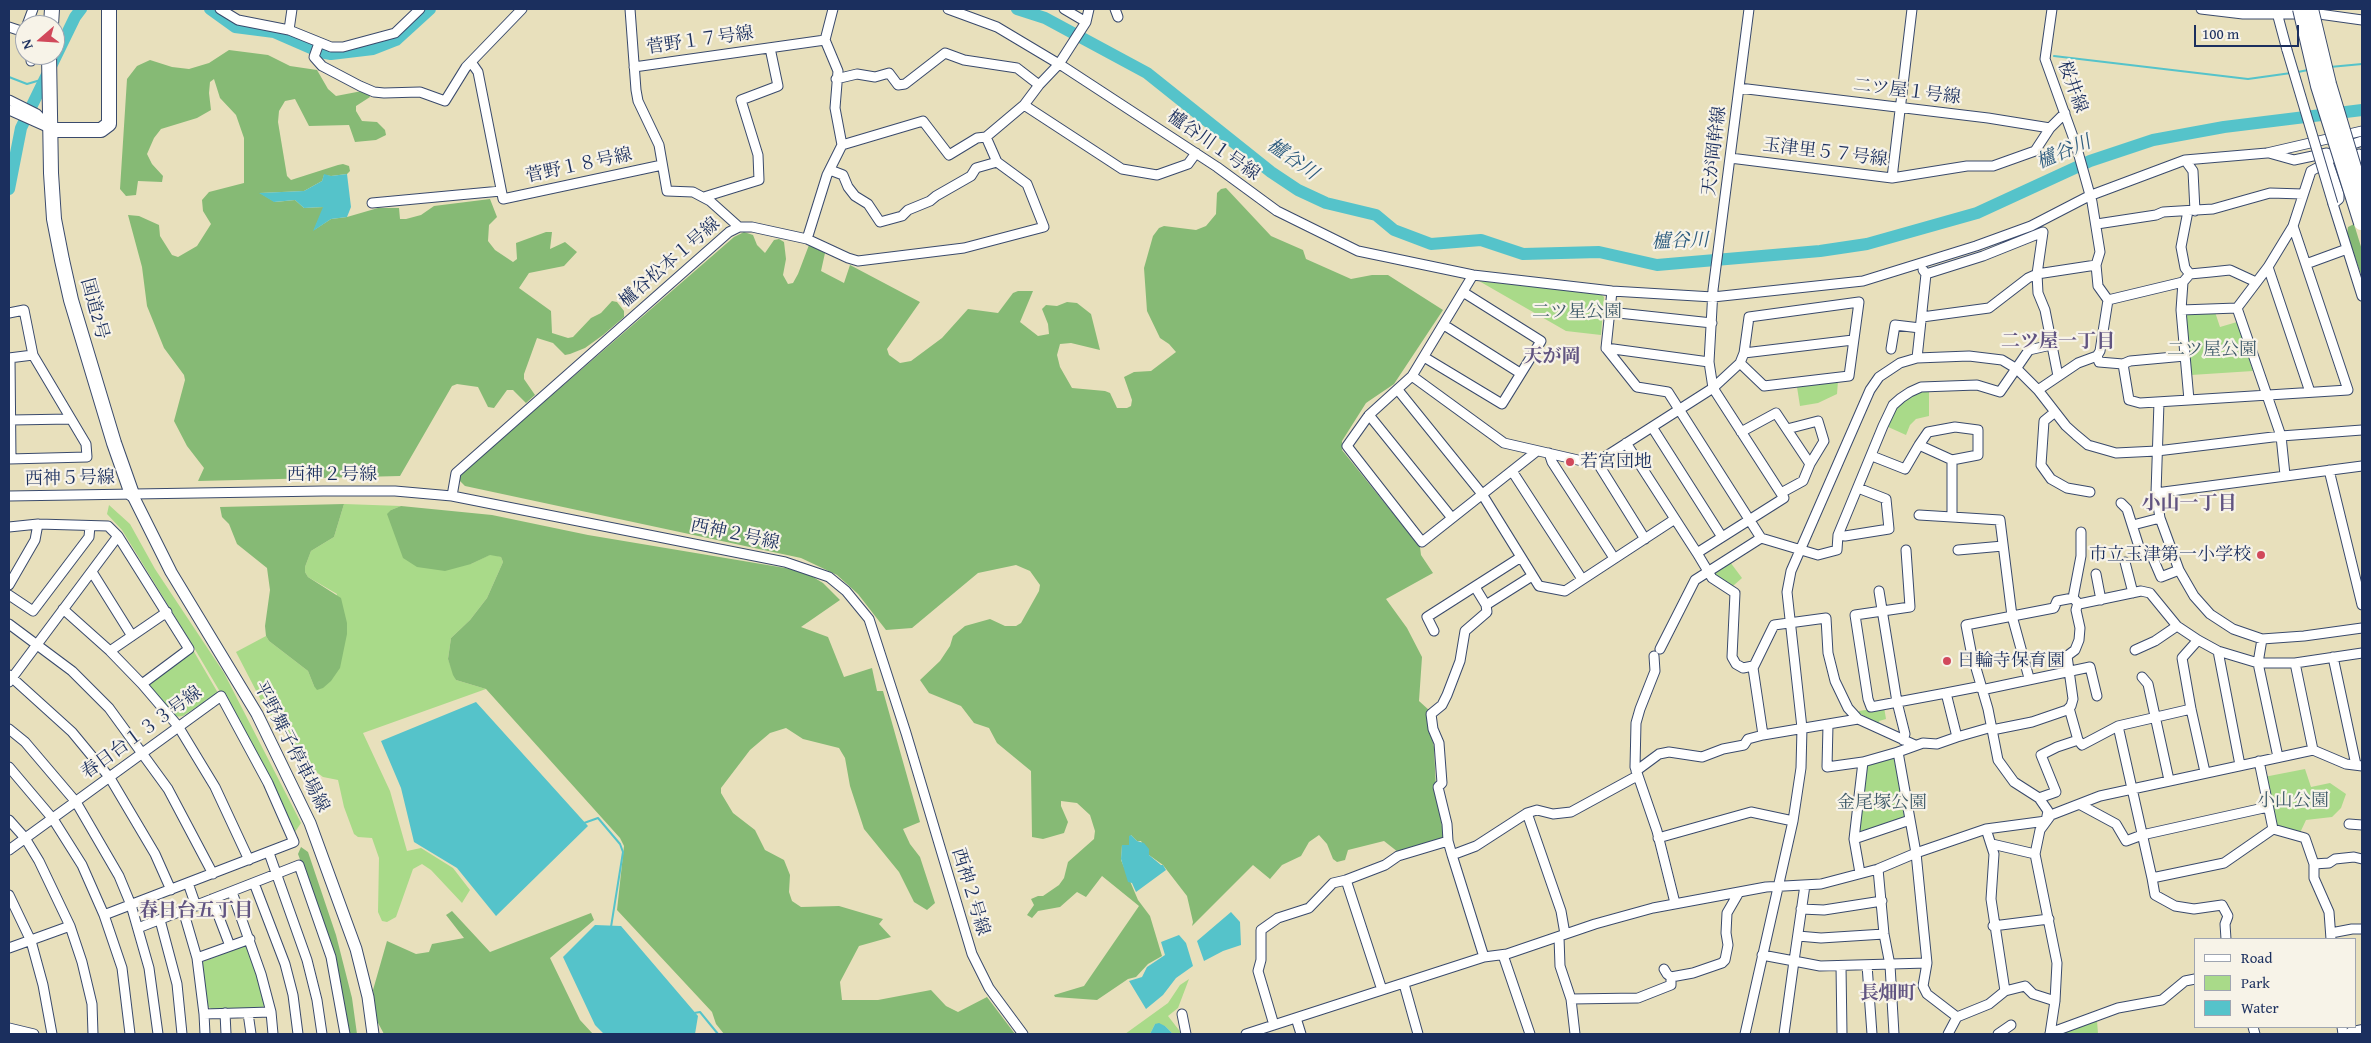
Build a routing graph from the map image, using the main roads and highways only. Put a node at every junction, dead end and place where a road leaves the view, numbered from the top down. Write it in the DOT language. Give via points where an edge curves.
graph roads {
  1 [pos="109,9"];
  2 [pos="2300,9"];
  3 [pos="2311,9"];
  4 [pos="49,65"];
  5 [pos="50,128"];
  6 [pos="2362,194"];
  7 [pos="2361,225"];
  8 [pos="132,494"];
  9 [pos="2362,1032"];
  10 [pos="373,1034"];
  11 [pos="2352,1034"];
  1 -- 5 [label="highway" via="109,124 101,130"];
  2 -- 7 [label="highway, bridge" via="2318,86"];
  3 -- 6 [label="highway, bridge" via="2329,84"];
  4 -- 5 [label="highway, 国道2号"];
  5 -- 8 [label="highway, 国道2号" via="54,219 62,260 71,300"];
  8 -- 10 [label="main road, 平野舞子停車場線" via="171,572 257,714 310,823 356,949"];
  9 -- 11 [label="highway"];
}
